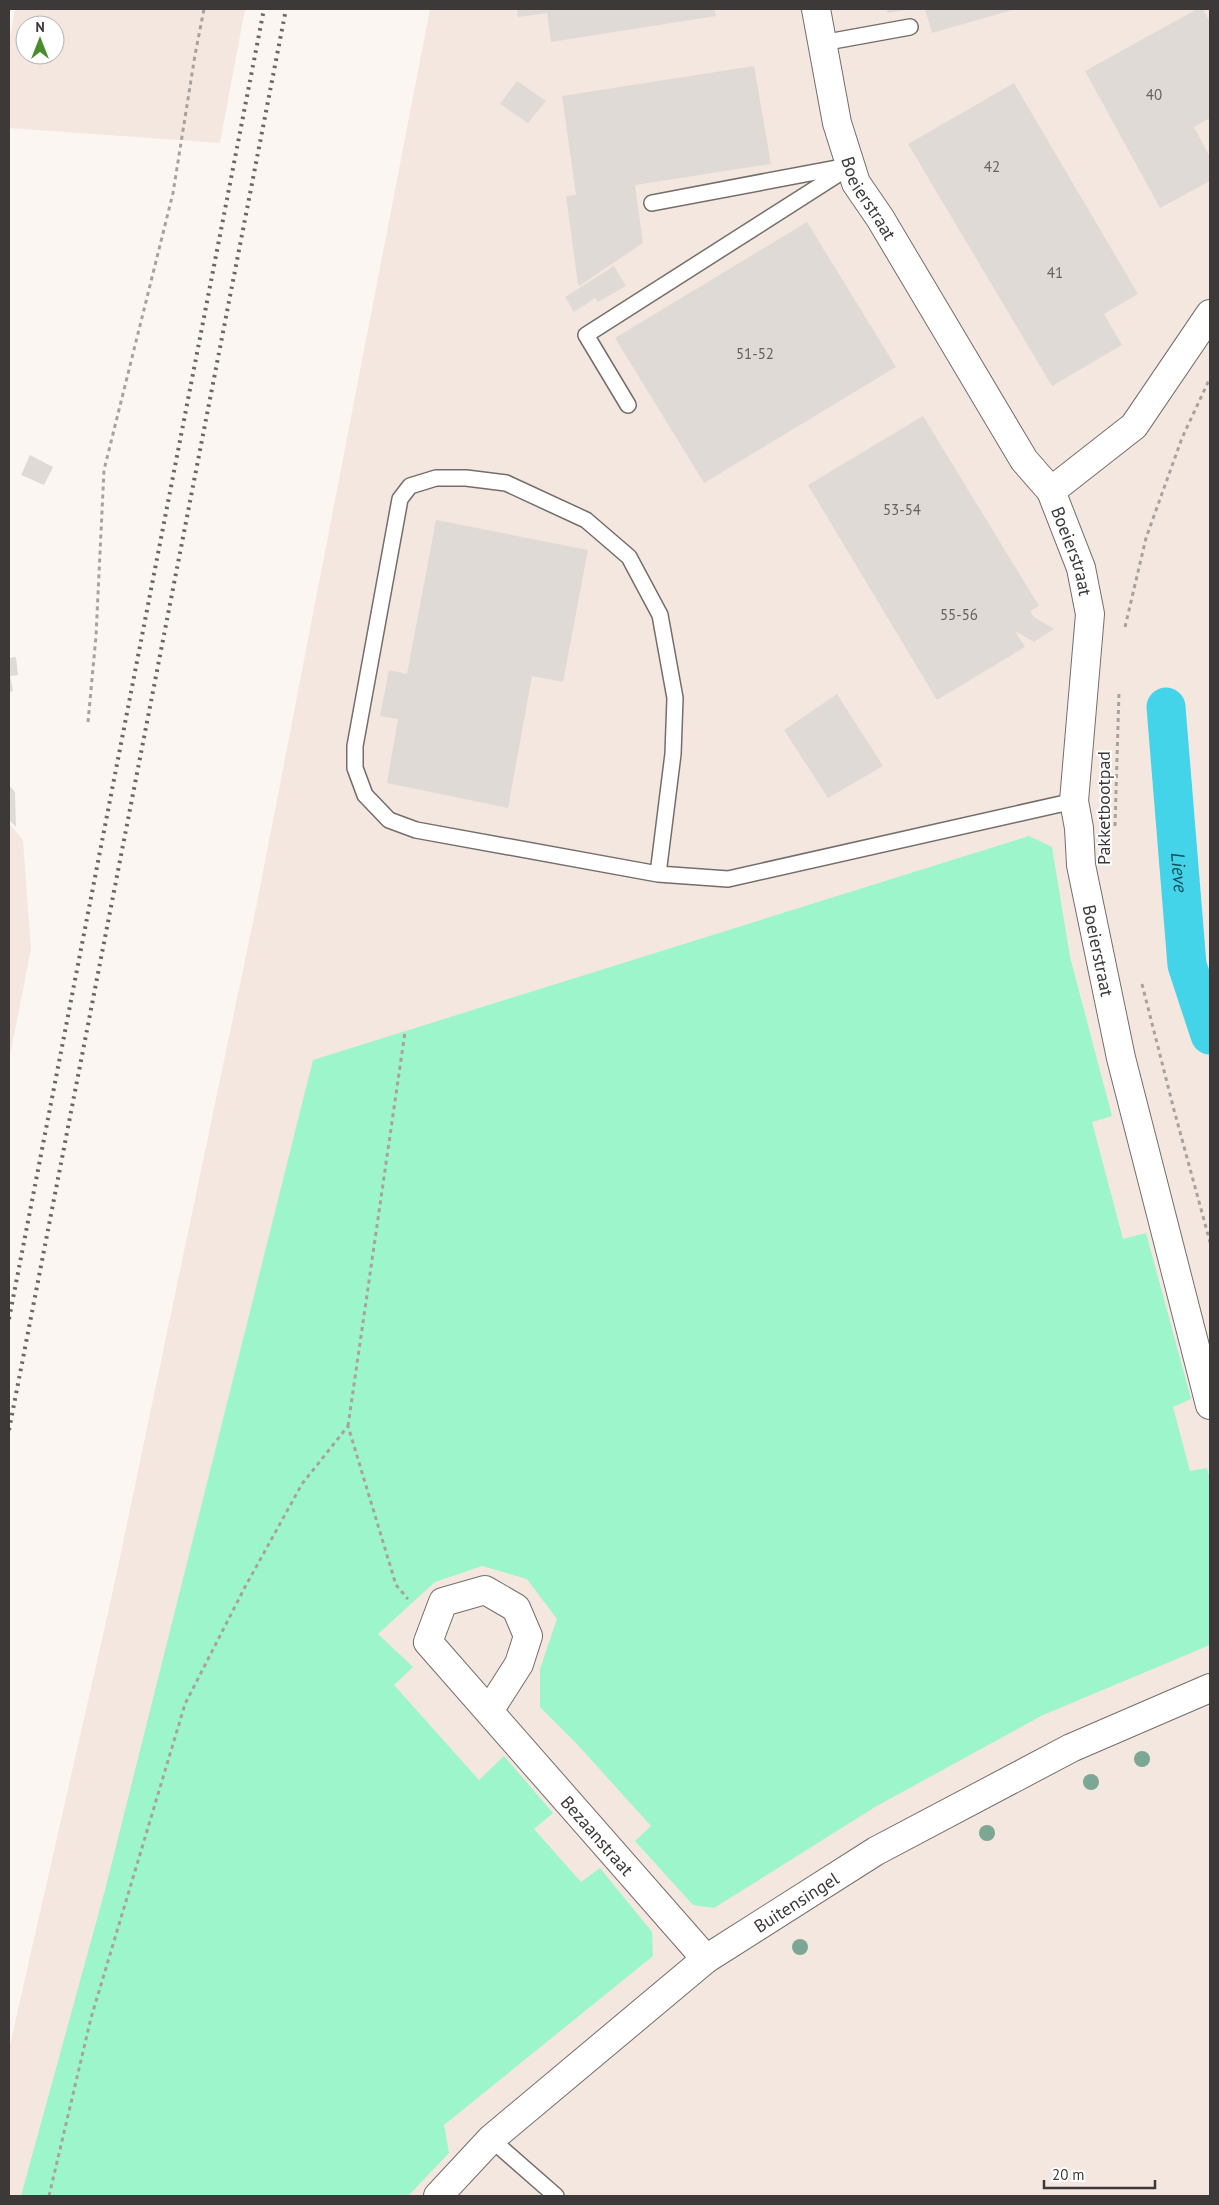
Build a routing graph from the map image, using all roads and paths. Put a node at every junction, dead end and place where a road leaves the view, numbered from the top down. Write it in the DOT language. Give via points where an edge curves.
graph roads {
  1 [pos="204,9"];
  2 [pos="816,9"];
  3 [pos="910,27"];
  4 [pos="822,43"];
  5 [pos="851,166"];
  6 [pos="652,203"];
  7 [pos="1210,314"];
  8 [pos="1210,378"];
  9 [pos="628,405"];
  10 [pos="1051,491"];
  11 [pos="1122,636"];
  12 [pos="1119,690"];
  13 [pos="88,722"];
  14 [pos="1074,800"];
  15 [pos="1115,832"];
  16 [pos="658,874"];
  17 [pos="1142,980"];
  18 [pos="406,1032"];
  19 [pos="1210,1242"];
  20 [pos="1210,1405"];
  21 [pos="348,1426"];
  22 [pos="434,1628"];
  23 [pos="1210,1688"];
  24 [pos="489,1711"];
  25 [pos="706,1959"];
  26 [pos="490,2139"];
  27 [pos="49,2196"];
  28 [pos="438,2196"];
  29 [pos="556,2196"];
  1 -- 13 [label="path" via="173,193 104,470 96,636"];
  2 -- 4 [label="street, Boeierstraat"];
  3 -- 4 [label="lane"];
  4 -- 5 [label="street, Boeierstraat" via="837,123"];
  5 -- 6 [label="lane"];
  5 -- 9 [label="lane" via="586,335"];
  5 -- 10 [label="street, Boeierstraat" via="856,183 1024,460"];
  7 -- 10 [label="street, Boeierstraat" via="1134,426"];
  8 -- 11 [label="path" via="1182,438 1146,538"];
  10 -- 14 [label="street, Boeierstraat" via="1081,568 1090,614"];
  12 -- 15 [label="path, Pakketbootpad"];
  14 -- 16 [label="lane" via="728,878"];
  14 -- 20 [label="street, Boeierstraat" via="1081,865 1121,1058"];
  16 -- 16 [label="lane" via="416,830 389,820 365,795 356,768 356,746 400,499 410,486 436,478 506,483 586,520 629,557 660,615 676,698 674,754"];
  17 -- 19 [label="path"];
  18 -- 21 [label="path"];
  21 -- 22 [label="path" via="396,1585"];
  21 -- 27 [label="path" via="302,1484 185,1704 91,2018"];
  22 -- 24 [label="street, Bezaanstraat" via="428,1642"];
  22 -- 24 [label="street, Bezaanstraat" via="443,1602 485,1590 516,1608 528,1636 519,1664"];
  23 -- 25 [label="street, Buitensingel" via="1072,1748 876,1851"];
  24 -- 25 [label="street, Bezaanstraat"];
  25 -- 26 [label="street, Buitensingel"];
  26 -- 28 [label="street, Buitensingel"];
  26 -- 29 [label="lane"];
}
